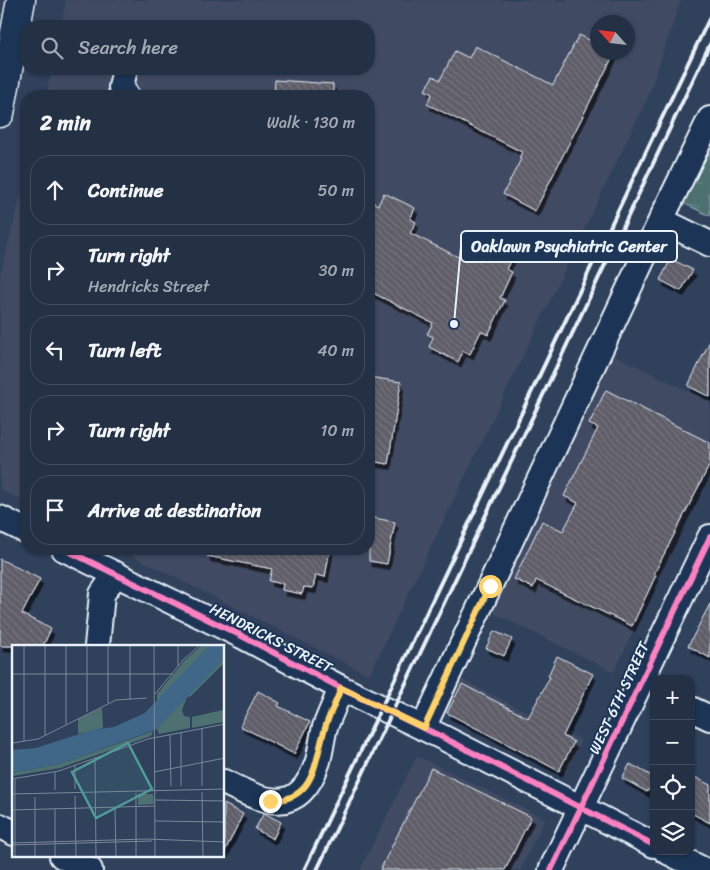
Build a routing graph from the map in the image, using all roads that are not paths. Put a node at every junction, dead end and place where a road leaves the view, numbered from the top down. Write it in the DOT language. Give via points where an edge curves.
graph roads {
  1 [pos="21,0"];
  2 [pos="124,75"];
  3 [pos="123,90"];
  4 [pos="0,113"];
  5 [pos="710,119"];
  6 [pos="661,220"];
  7 [pos="710,244"];
  8 [pos="0,518"];
  9 [pos="20,528"];
  10 [pos="707,553"];
  11 [pos="76,555"];
  12 [pos="116,574"];
  13 [pos="97,645"];
  14 [pos="647,687"];
  15 [pos="341,688"];
  16 [pos="695,711"];
  17 [pos="710,718"];
  18 [pos="424,728"];
  19 [pos="225,782"];
  20 [pos="581,807"];
  21 [pos="0,826"];
  22 [pos="12,832"];
  23 [pos="650,843"];
  24 [pos="674,855"];
  25 [pos="551,870"];
  26 [pos="704,870"];
  1 -- 4 [label="main road"];
  2 -- 3 [label="street"];
  5 -- 6 [label="street"];
  6 -- 7 [label="street"];
  6 -- 18 [label="street"];
  8 -- 9 [label="street"];
  10 -- 14 [label="street, WEST 6TH STREET"];
  11 -- 12 [label="street, HENDRICKS STREET"];
  12 -- 13 [label="street" via="102,594"];
  12 -- 15 [label="street, HENDRICKS STREET"];
  14 -- 20 [label="street, WEST 6TH STREET"];
  15 -- 18 [label="street, HENDRICKS STREET"];
  15 -- 19 [label="street" via="325,729 314,772 304,789 284,801 270,801"];
  16 -- 17 [label="street"];
  18 -- 20 [label="street, HENDRICKS STREET"];
  20 -- 23 [label="street, HENDRICKS STREET"];
  20 -- 25 [label="street, WEST 6TH STREET"];
  21 -- 22 [label="street"];
  24 -- 26 [label="street"];
}
